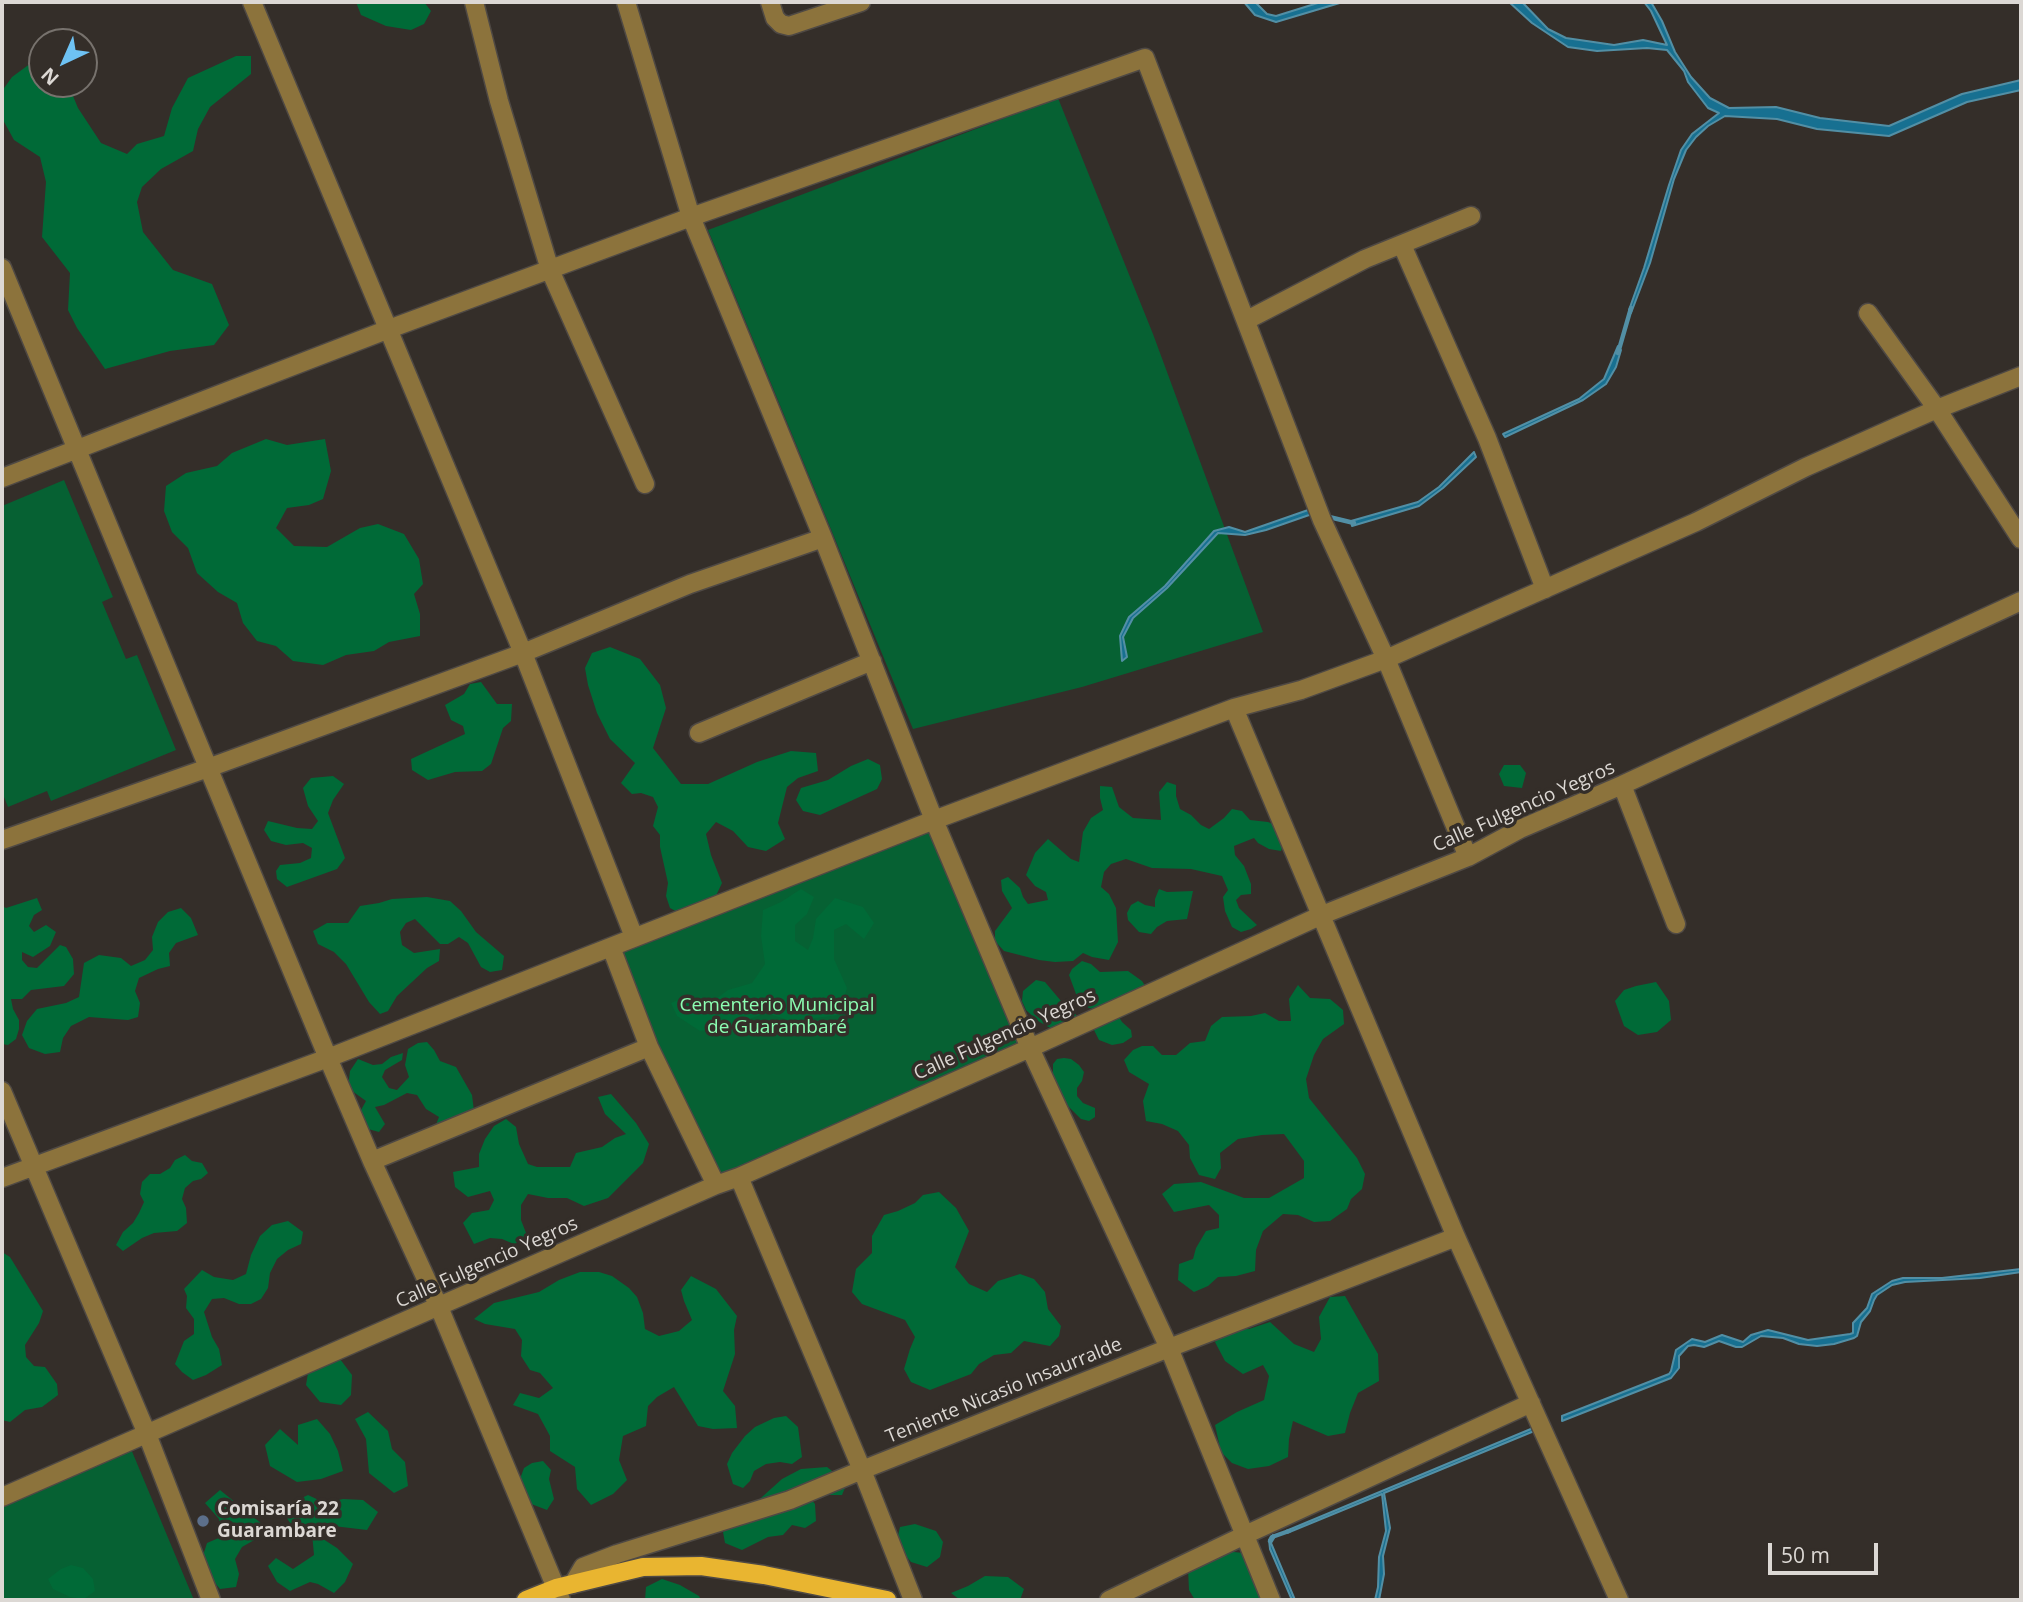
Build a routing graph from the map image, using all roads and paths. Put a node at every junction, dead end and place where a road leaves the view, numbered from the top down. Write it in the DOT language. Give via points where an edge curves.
graph roads {
  1 [pos="252,2"];
  2 [pos="474,2"];
  3 [pos="626,2"];
  4 [pos="770,2"];
  5 [pos="861,2"];
  6 [pos="1471,216"];
  7 [pos="691,217"];
  8 [pos="1402,245"];
  9 [pos="2,268"];
  10 [pos="550,270"];
  11 [pos="1868,313"];
  12 [pos="1247,320"];
  13 [pos="389,329"];
  14 [pos="2021,376"];
  15 [pos="1937,409"];
  16 [pos="75,449"];
  17 [pos="2,478"];
  18 [pos="645,485"];
  19 [pos="823,538"];
  20 [pos="2021,539"];
  21 [pos="1545,589"];
  22 [pos="2021,601"];
  23 [pos="523,653"];
  24 [pos="1386,659"];
  25 [pos="872,661"];
  26 [pos="1234,708"];
  27 [pos="699,733"];
  28 [pos="208,768"];
  29 [pos="1622,786"];
  30 [pos="934,820"];
  31 [pos="2,840"];
  32 [pos="1468,857"];
  33 [pos="1322,915"];
  34 [pos="1676,924"];
  35 [pos="634,937"];
  36 [pos="611,947"];
  37 [pos="649,1047"];
  38 [pos="1030,1048"];
  39 [pos="328,1058"];
  40 [pos="2,1091"];
  41 [pos="372,1161"];
  42 [pos="34,1166"];
  43 [pos="739,1177"];
  44 [pos="2,1178"];
  45 [pos="716,1185"];
  46 [pos="1456,1237"];
  47 [pos="439,1307"];
  48 [pos="1169,1348"];
  49 [pos="1531,1403"];
  50 [pos="147,1434"];
  51 [pos="862,1470"];
  52 [pos="2,1497"];
  53 [pos="1245,1535"];
  54 [pos="563,1591"];
  55 [pos="211,1600"];
  56 [pos="526,1600"];
  57 [pos="887,1600"];
  58 [pos="913,1600"];
  59 [pos="1110,1600"];
  60 [pos="1271,1600"];
  61 [pos="1619,1600"];
  1 -- 13 [label="street"];
  2 -- 10 [label="street"];
  3 -- 7 [label="street"];
  4 -- 5 [label="street" via="775,19 789,26"];
  6 -- 8 [label="street"];
  7 -- 10 [label="street"];
  7 -- 12 [label="street" via="1145,58"];
  7 -- 19 [label="street"];
  8 -- 12 [label="street" via="1365,259"];
  8 -- 21 [label="street" via="1489,443"];
  9 -- 16 [label="street"];
  10 -- 13 [label="street"];
  10 -- 18 [label="street"];
  11 -- 15 [label="street"];
  12 -- 24 [label="street" via="1320,516"];
  13 -- 16 [label="street"];
  13 -- 23 [label="street"];
  14 -- 15 [label="street"];
  15 -- 20 [label="street"];
  15 -- 21 [label="street"];
  16 -- 17 [label="street"];
  16 -- 28 [label="street"];
  19 -- 23 [label="street" via="690,584"];
  19 -- 25 [label="street"];
  21 -- 24 [label="street"];
  22 -- 29 [label="street, Calle Fulgencio Yegros"];
  23 -- 28 [label="street"];
  23 -- 35 [label="street"];
  24 -- 26 [label="street"];
  24 -- 32 [label="street"];
  25 -- 27 [label="street"];
  25 -- 30 [label="street"];
  26 -- 30 [label="street"];
  26 -- 33 [label="street"];
  28 -- 31 [label="street"];
  28 -- 39 [label="street"];
  29 -- 32 [label="street, Calle Fulgencio Yegros" via="1520,829"];
  29 -- 34 [label="street"];
  30 -- 35 [label="street"];
  30 -- 38 [label="street"];
  32 -- 33 [label="street, Calle Fulgencio Yegros"];
  33 -- 38 [label="street, Calle Fulgencio Yegros"];
  33 -- 46 [label="street"];
  35 -- 36 [label="street"];
  36 -- 37 [label="street"];
  36 -- 39 [label="street"];
  37 -- 41 [label="street"];
  37 -- 45 [label="street"];
  38 -- 43 [label="street, Calle Fulgencio Yegros"];
  38 -- 48 [label="street"];
  39 -- 41 [label="street"];
  39 -- 42 [label="street"];
  40 -- 42 [label="street"];
  41 -- 47 [label="street"];
  42 -- 44 [label="street"];
  42 -- 50 [label="street"];
  43 -- 45 [label="street, Calle Fulgencio Yegros"];
  43 -- 51 [label="street"];
  45 -- 47 [label="street, Calle Fulgencio Yegros"];
  46 -- 48 [label="street, Teniente Nicasio Insaurralde"];
  46 -- 49 [label="street"];
  47 -- 50 [label="street, Calle Fulgencio Yegros"];
  47 -- 54 [label="street"];
  48 -- 51 [label="street, Teniente Nicasio Insaurralde"];
  48 -- 53 [label="street"];
  49 -- 53 [label="street"];
  49 -- 61 [label="street"];
  50 -- 52 [label="street, Calle Fulgencio Yegros"];
  50 -- 55 [label="street"];
  51 -- 54 [label="street, Teniente Nicasio Insaurralde" via="790,1500 583,1567"];
  51 -- 58 [label="street"];
  53 -- 59 [label="street"];
  53 -- 60 [label="street"];
  54 -- 56 [label="main road"];
  54 -- 57 [label="main road" via="643,1567 701,1566"];
}
